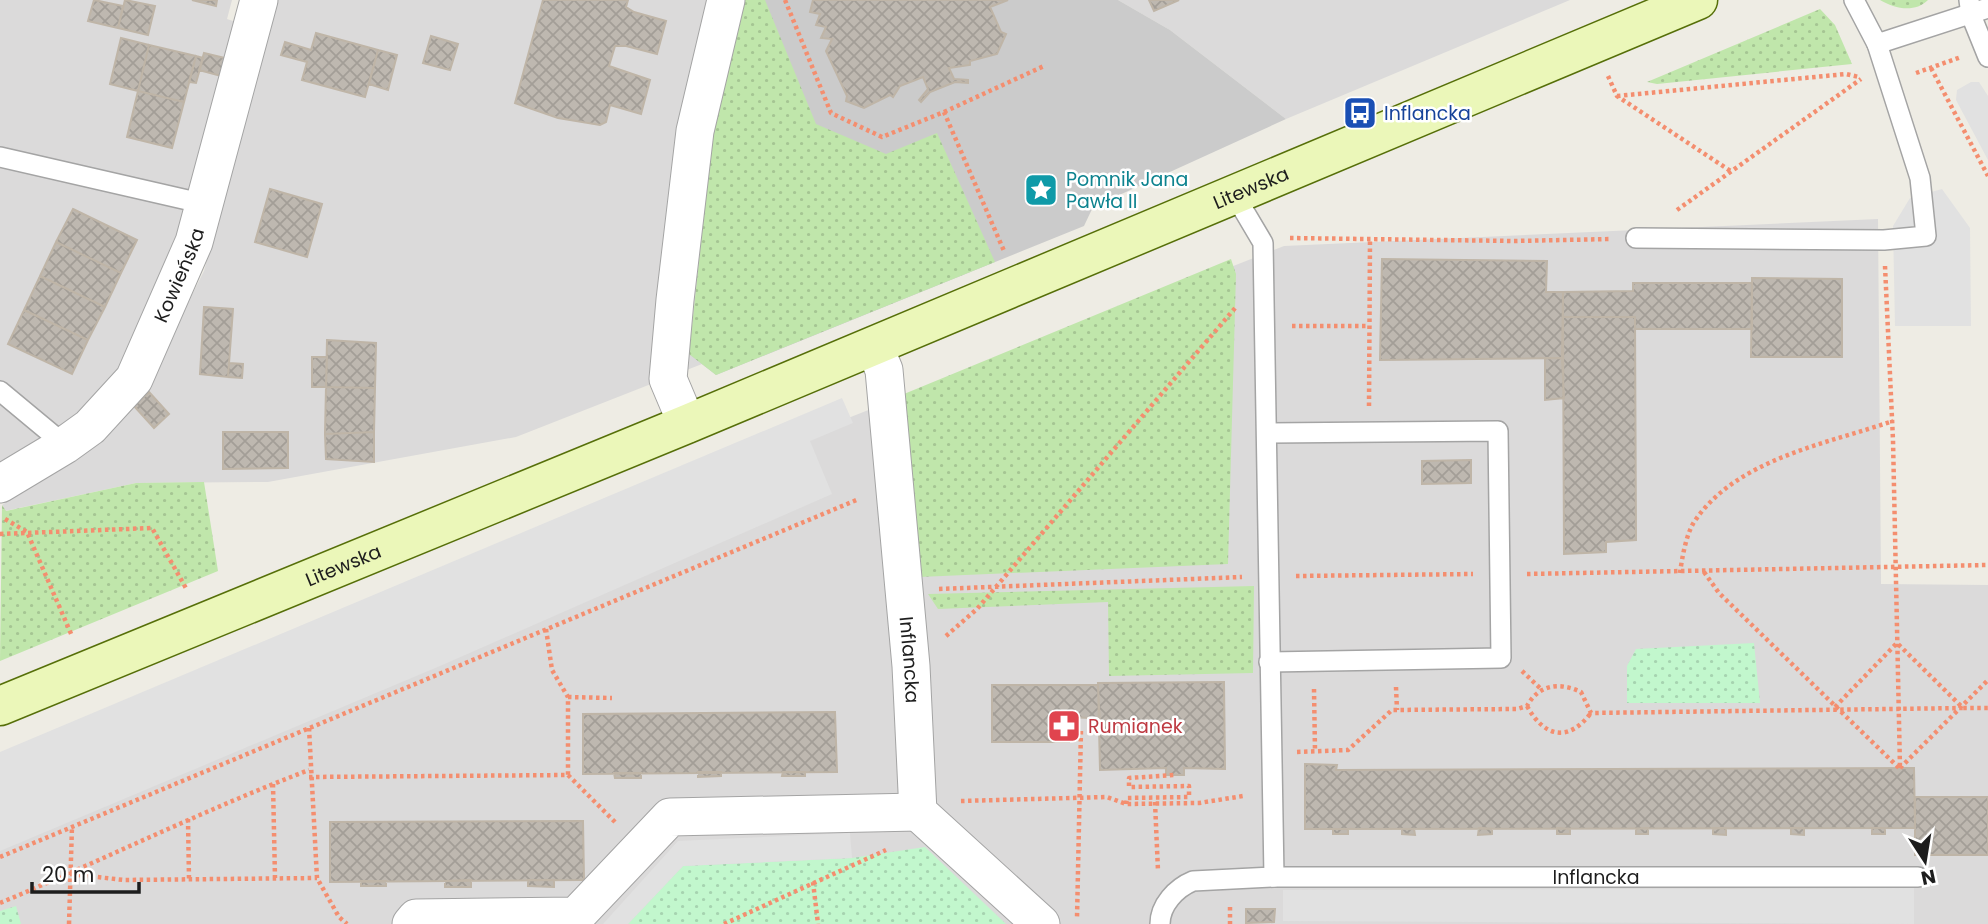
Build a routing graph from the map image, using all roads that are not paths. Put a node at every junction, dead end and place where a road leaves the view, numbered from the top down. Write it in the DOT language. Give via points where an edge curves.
graph roads {
  1 [pos="259,0"];
  2 [pos="726,0"];
  3 [pos="1698,0"];
  4 [pos="1854,0"];
  5 [pos="1976,8"];
  6 [pos="1877,44"];
  7 [pos="1986,53"];
  8 [pos="0,157"];
  9 [pos="1234,194"];
  10 [pos="205,204"];
  11 [pos="1636,238"];
  12 [pos="874,346"];
  13 [pos="0,391"];
  14 [pos="687,424"];
  15 [pos="1267,433"];
  16 [pos="65,445"];
  17 [pos="0,484"];
  18 [pos="1269,662"];
  19 [pos="0,705"];
  20 [pos="924,816"];
  21 [pos="1274,877"];
  22 [pos="1918,877"];
  23 [pos="1160,919"];
  24 [pos="1056,922"];
  25 [pos="411,924"];
  1 -- 10 [label="street, Kowieńska"];
  2 -- 14 [label="street" via="695,131 674,313 668,379"];
  3 -- 9 [label="street, Litewska"];
  4 -- 6 [label="lane"];
  5 -- 6 [label="lane"];
  5 -- 7 [label="lane"];
  6 -- 11 [label="lane" via="1920,178 1926,236 1884,240"];
  8 -- 10 [label="lane"];
  9 -- 12 [label="street, Litewska"];
  9 -- 15 [label="lane" via="1263,243"];
  10 -- 16 [label="street, Kowieńska" via="194,242 134,379 90,427"];
  12 -- 14 [label="street, Litewska"];
  12 -- 20 [label="street, Inflancka" via="884,370"];
  13 -- 16 [label="lane"];
  14 -- 19 [label="street, Litewska"];
  15 -- 18 [label="lane"];
  15 -- 18 [label="lane" via="1498,432 1501,659"];
  16 -- 17 [label="street, Kowieńska"];
  18 -- 21 [label="lane"];
  20 -- 24 [label="street"];
  20 -- 25 [label="street" via="670,817 576,916 416,919"];
  21 -- 22 [label="lane, Inflancka"];
  21 -- 23 [label="lane, Inflancka" via="1193,881 1182,886"];
}
